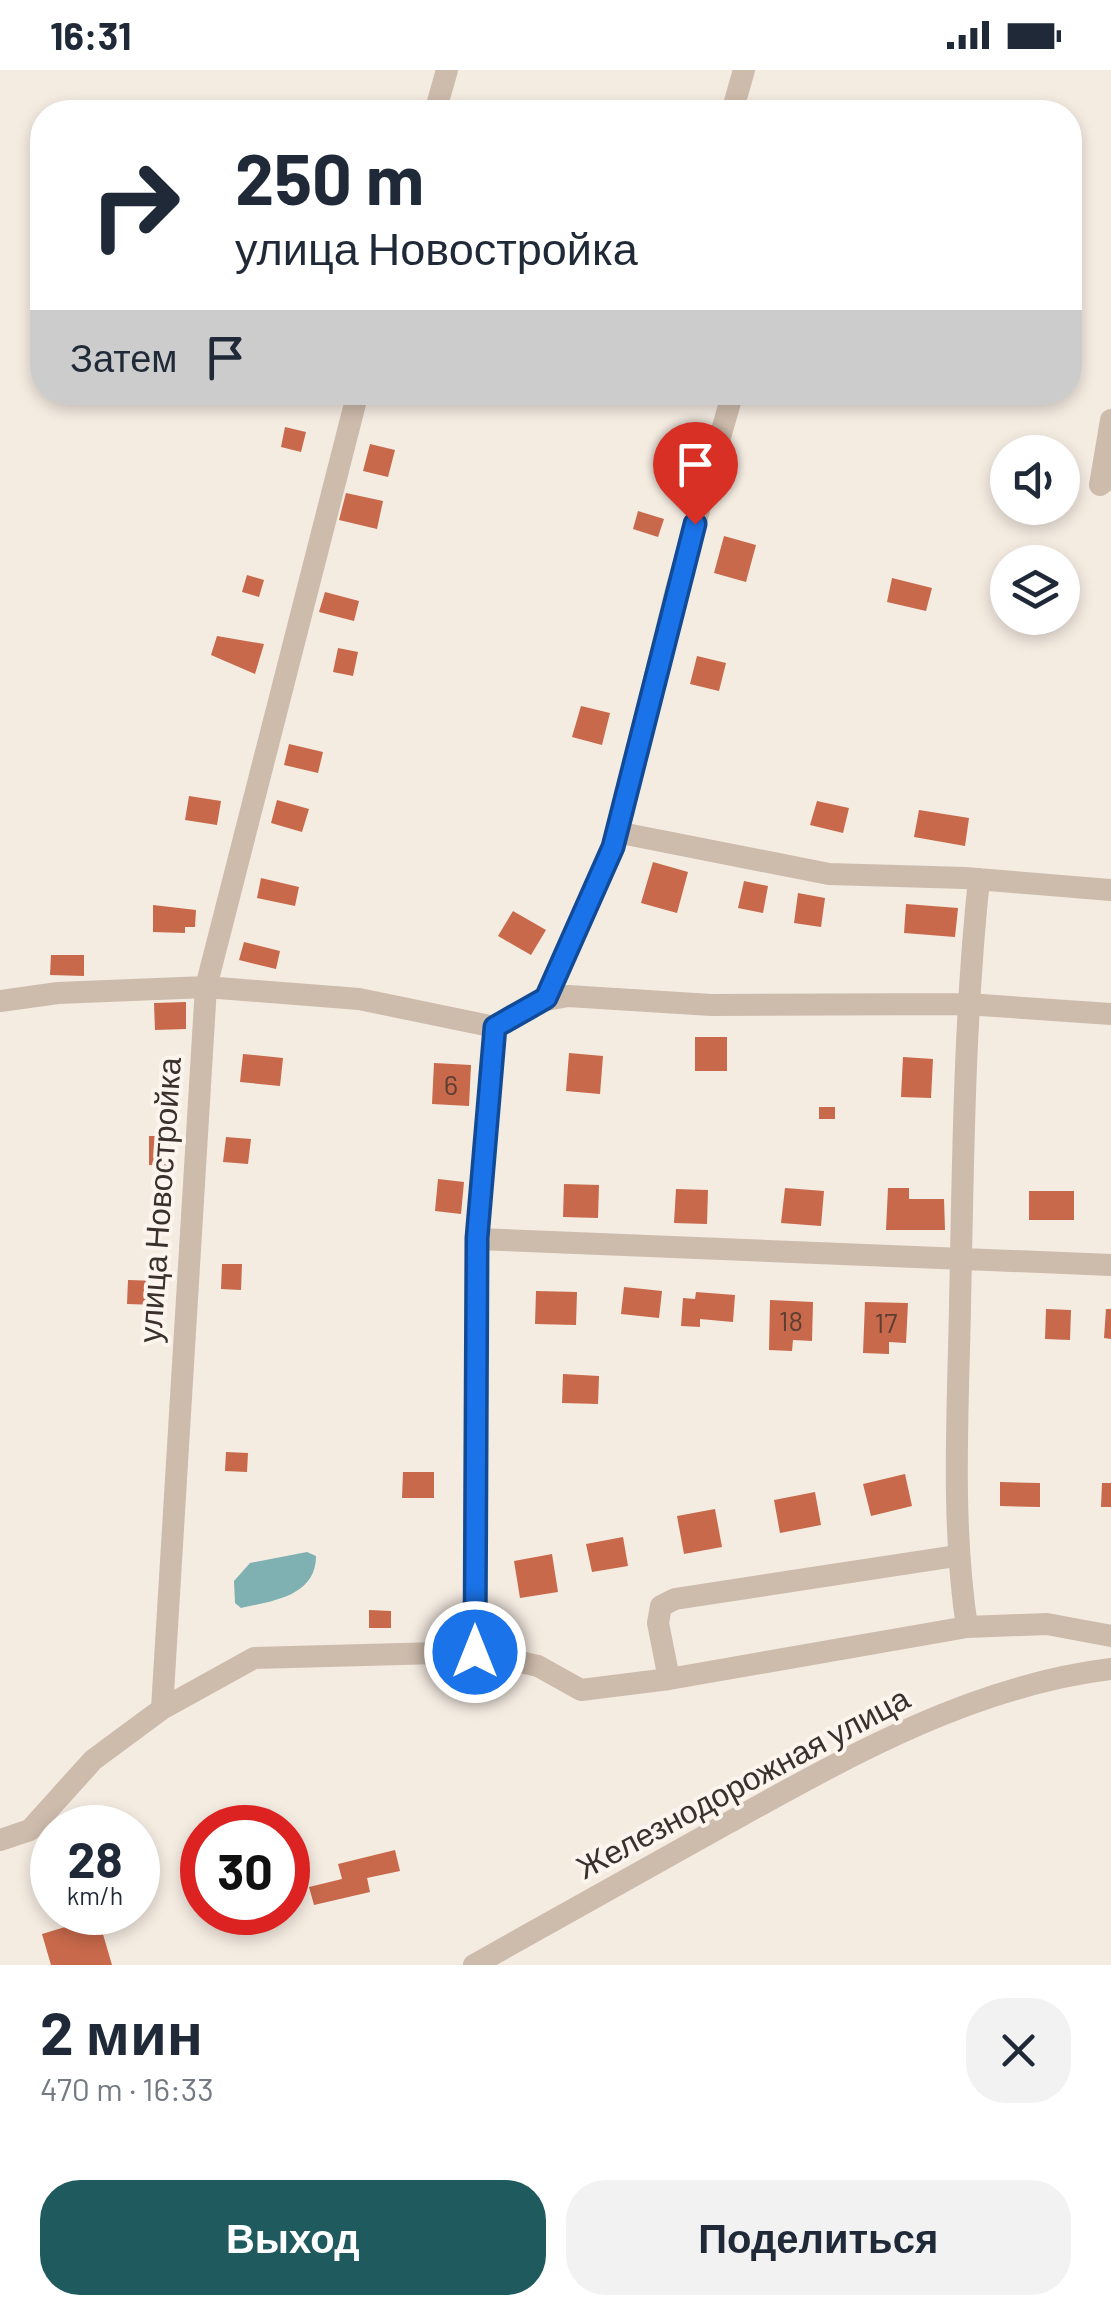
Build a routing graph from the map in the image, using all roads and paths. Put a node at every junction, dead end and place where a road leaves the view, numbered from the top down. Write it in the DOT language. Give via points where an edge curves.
graph roads {
  1 [pos="447,70"];
  2 [pos="744,70"];
  3 [pos="438,100"];
  4 [pos="735,100"];
  5 [pos="355,405"];
  6 [pos="729,405"];
  7 [pos="1111,420"];
  8 [pos="1111,476"];
  9 [pos="616,832"];
  10 [pos="979,879"];
  11 [pos="1111,890"];
  12 [pos="206,987"];
  13 [pos="541,1000"];
  14 [pos="0,1001"];
  15 [pos="966,1004"];
  16 [pos="1111,1014"];
  17 [pos="495,1027"];
  18 [pos="477,1238"];
  19 [pos="961,1262"];
  20 [pos="1111,1265"];
  21 [pos="956,1556"];
  22 [pos="966,1626"];
  23 [pos="1111,1636"];
  24 [pos="475,1652"];
  25 [pos="1111,1669"];
  26 [pos="669,1679"];
  27 [pos="162,1709"];
  28 [pos="0,1840"];
  29 [pos="474,1965"];
  1 -- 3 [label="street"];
  2 -- 4 [label="street"];
  5 -- 12 [label="street, улица Новостройка"];
  6 -- 9 [label="street"];
  7 -- 8 [label="street" via="1100,485"];
  9 -- 10 [label="street" via="830,874"];
  9 -- 13 [label="street"];
  10 -- 11 [label="street"];
  10 -- 15 [label="street"];
  12 -- 14 [label="street"];
  12 -- 17 [label="street" via="359,999"];
  12 -- 27 [label="street, улица Новостройка"];
  13 -- 15 [label="street"];
  13 -- 17 [label="street"];
  15 -- 16 [label="street"];
  15 -- 19 [label="street"];
  17 -- 18 [label="street"];
  18 -- 19 [label="street"];
  18 -- 24 [label="street"];
  19 -- 20 [label="street"];
  19 -- 21 [label="street"];
  21 -- 22 [label="street"];
  21 -- 26 [label="street" via="675,1599 661,1606 658,1623"];
  22 -- 23 [label="street" via="1047,1624"];
  22 -- 26 [label="street"];
  24 -- 26 [label="street" via="538,1666 582,1690"];
  24 -- 27 [label="street" via="254,1658"];
  25 -- 29 [label="street, Железнодорожная улица" via="966,1704 859,1750"];
  27 -- 28 [label="street" via="92,1760 30,1830"];
}
